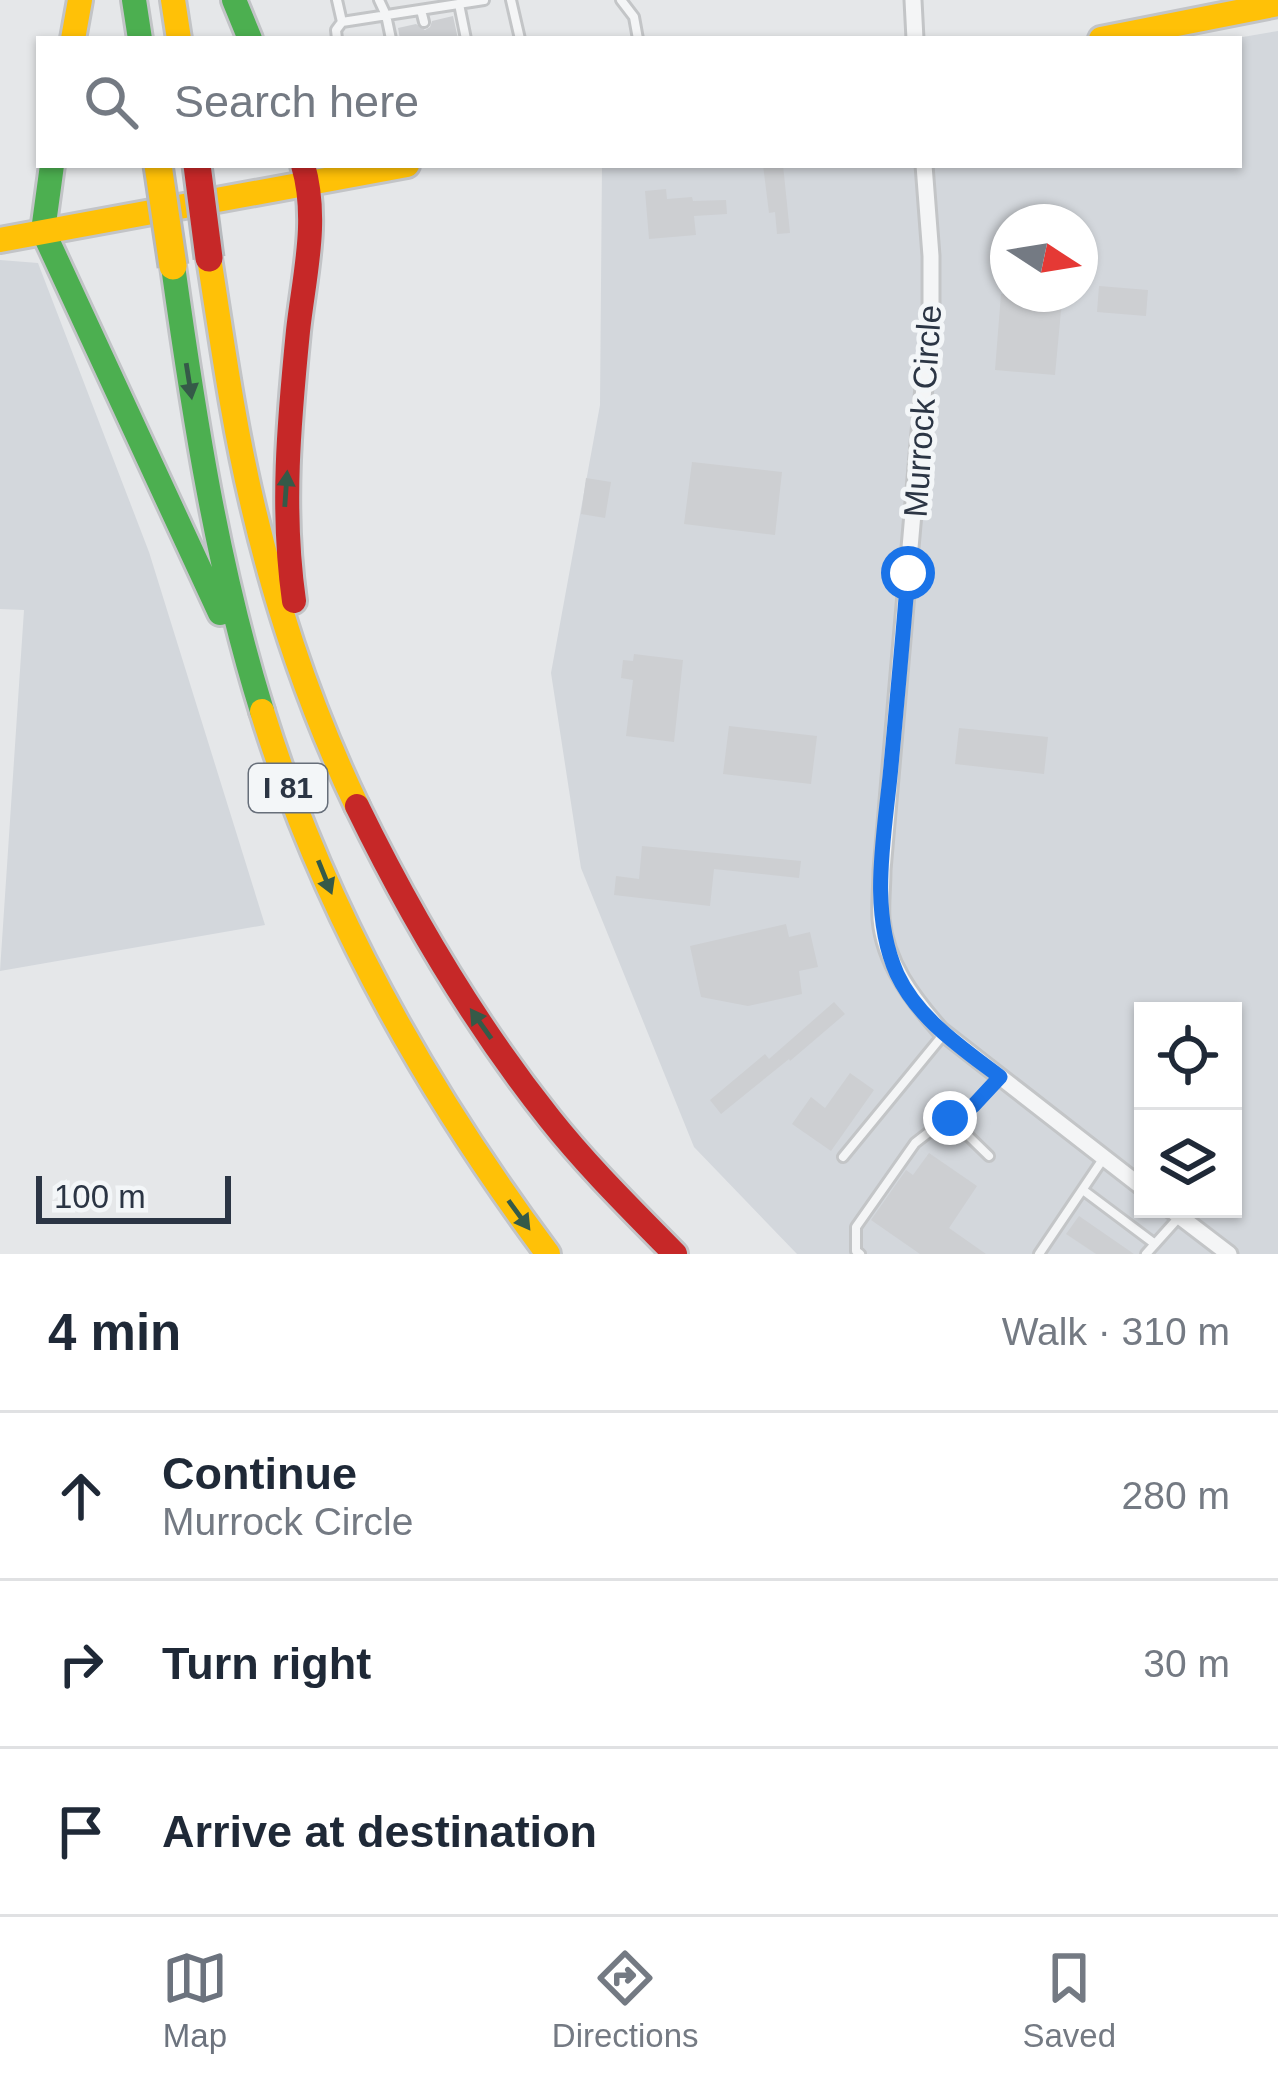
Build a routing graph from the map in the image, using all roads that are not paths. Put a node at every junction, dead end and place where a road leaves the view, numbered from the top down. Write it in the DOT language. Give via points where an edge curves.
graph roads {
  1 [pos="80,0"];
  2 [pos="134,0"];
  3 [pos="173,0"];
  4 [pos="233,0"];
  5 [pos="338,0"];
  6 [pos="379,0"];
  7 [pos="484,0"];
  8 [pos="511,0"];
  9 [pos="621,0"];
  10 [pos="913,0"];
  11 [pos="459,4"];
  12 [pos="1278,4"];
  13 [pos="421,10"];
  14 [pos="386,15"];
  15 [pos="342,22"];
  16 [pos="424,22"];
  17 [pos="74,36"];
  18 [pos="140,36"];
  19 [pos="179,36"];
  20 [pos="249,36"];
  21 [pos="337,36"];
  22 [pos="390,36"];
  23 [pos="465,36"];
  24 [pos="519,36"];
  25 [pos="637,36"];
  26 [pos="915,36"];
  27 [pos="1116,36"];
  28 [pos="52,168"];
  29 [pos="158,168"];
  30 [pos="196,168"];
  31 [pos="373,168"];
  32 [pos="924,168"];
  33 [pos="306,174"];
  34 [pos="43,231"];
  35 [pos="0,239"];
  36 [pos="263,718"];
  37 [pos="324,728"];
  38 [pos="944,1034"];
  39 [pos="1000,1077"];
  40 [pos="950,1118"];
  41 [pos="989,1156"];
  42 [pos="842,1157"];
  43 [pos="1104,1158"];
  44 [pos="1134,1181"];
  45 [pos="1082,1190"];
  46 [pos="1172,1218"];
  47 [pos="1181,1218"];
  48 [pos="1155,1244"];
  49 [pos="548,1254"];
  50 [pos="675,1254"];
  51 [pos="860,1254"];
  52 [pos="1039,1254"];
  53 [pos="1147,1254"];
  54 [pos="1228,1254"];
  1 -- 17 [label="main road"];
  2 -- 18 [label="main road"];
  3 -- 19 [label="main road"];
  4 -- 20 [label="main road"];
  5 -- 15 [label="lane"];
  6 -- 14 [label="lane"];
  7 -- 11 [label="lane"];
  8 -- 24 [label="lane"];
  9 -- 25 [label="lane"];
  10 -- 26 [label="street"];
  11 -- 13 [label="lane"];
  11 -- 23 [label="lane"];
  12 -- 27 [label="main road"];
  13 -- 14 [label="lane"];
  13 -- 16 [label="lane"];
  14 -- 15 [label="lane"];
  14 -- 22 [label="lane"];
  15 -- 21 [label="lane"];
  28 -- 34 [label="main road"];
  29 -- 36 [label="main road, I 81, one-way, bridge" via="210,503"];
  30 -- 37 [label="main road, I 81, bridge" via="244,473"];
  31 -- 33 [label="main road"];
  32 -- 38 [label="street, Murrock Circle" via="931,306 881,920 898,975"];
  33 -- 34 [label="main road"];
  37 -- 33 [label="main road, one-way" via="284,520 310,213"];
  34 -- 35 [label="main road"];
  34 -- 36 [label="main road"];
  36 -- 49 [label="main road, I 81, one-way" via="368,970 482,1165"];
  50 -- 37 [label="main road, I 81, one-way" via="550,1119 481,1024 429,944"];
  38 -- 39 [label="street, Murrock Circle"];
  38 -- 42 [label="lane"];
  39 -- 40 [label="lane"];
  39 -- 43 [label="street, Murrock Circle"];
  40 -- 41 [label="lane"];
  40 -- 51 [label="lane" via="915,1143 856,1227"];
  43 -- 44 [label="street, Murrock Circle"];
  43 -- 45 [label="lane"];
  45 -- 48 [label="lane"];
  45 -- 52 [label="lane"];
  46 -- 48 [label="lane"];
  47 -- 54 [label="street"];
  48 -- 53 [label="lane"];
}
